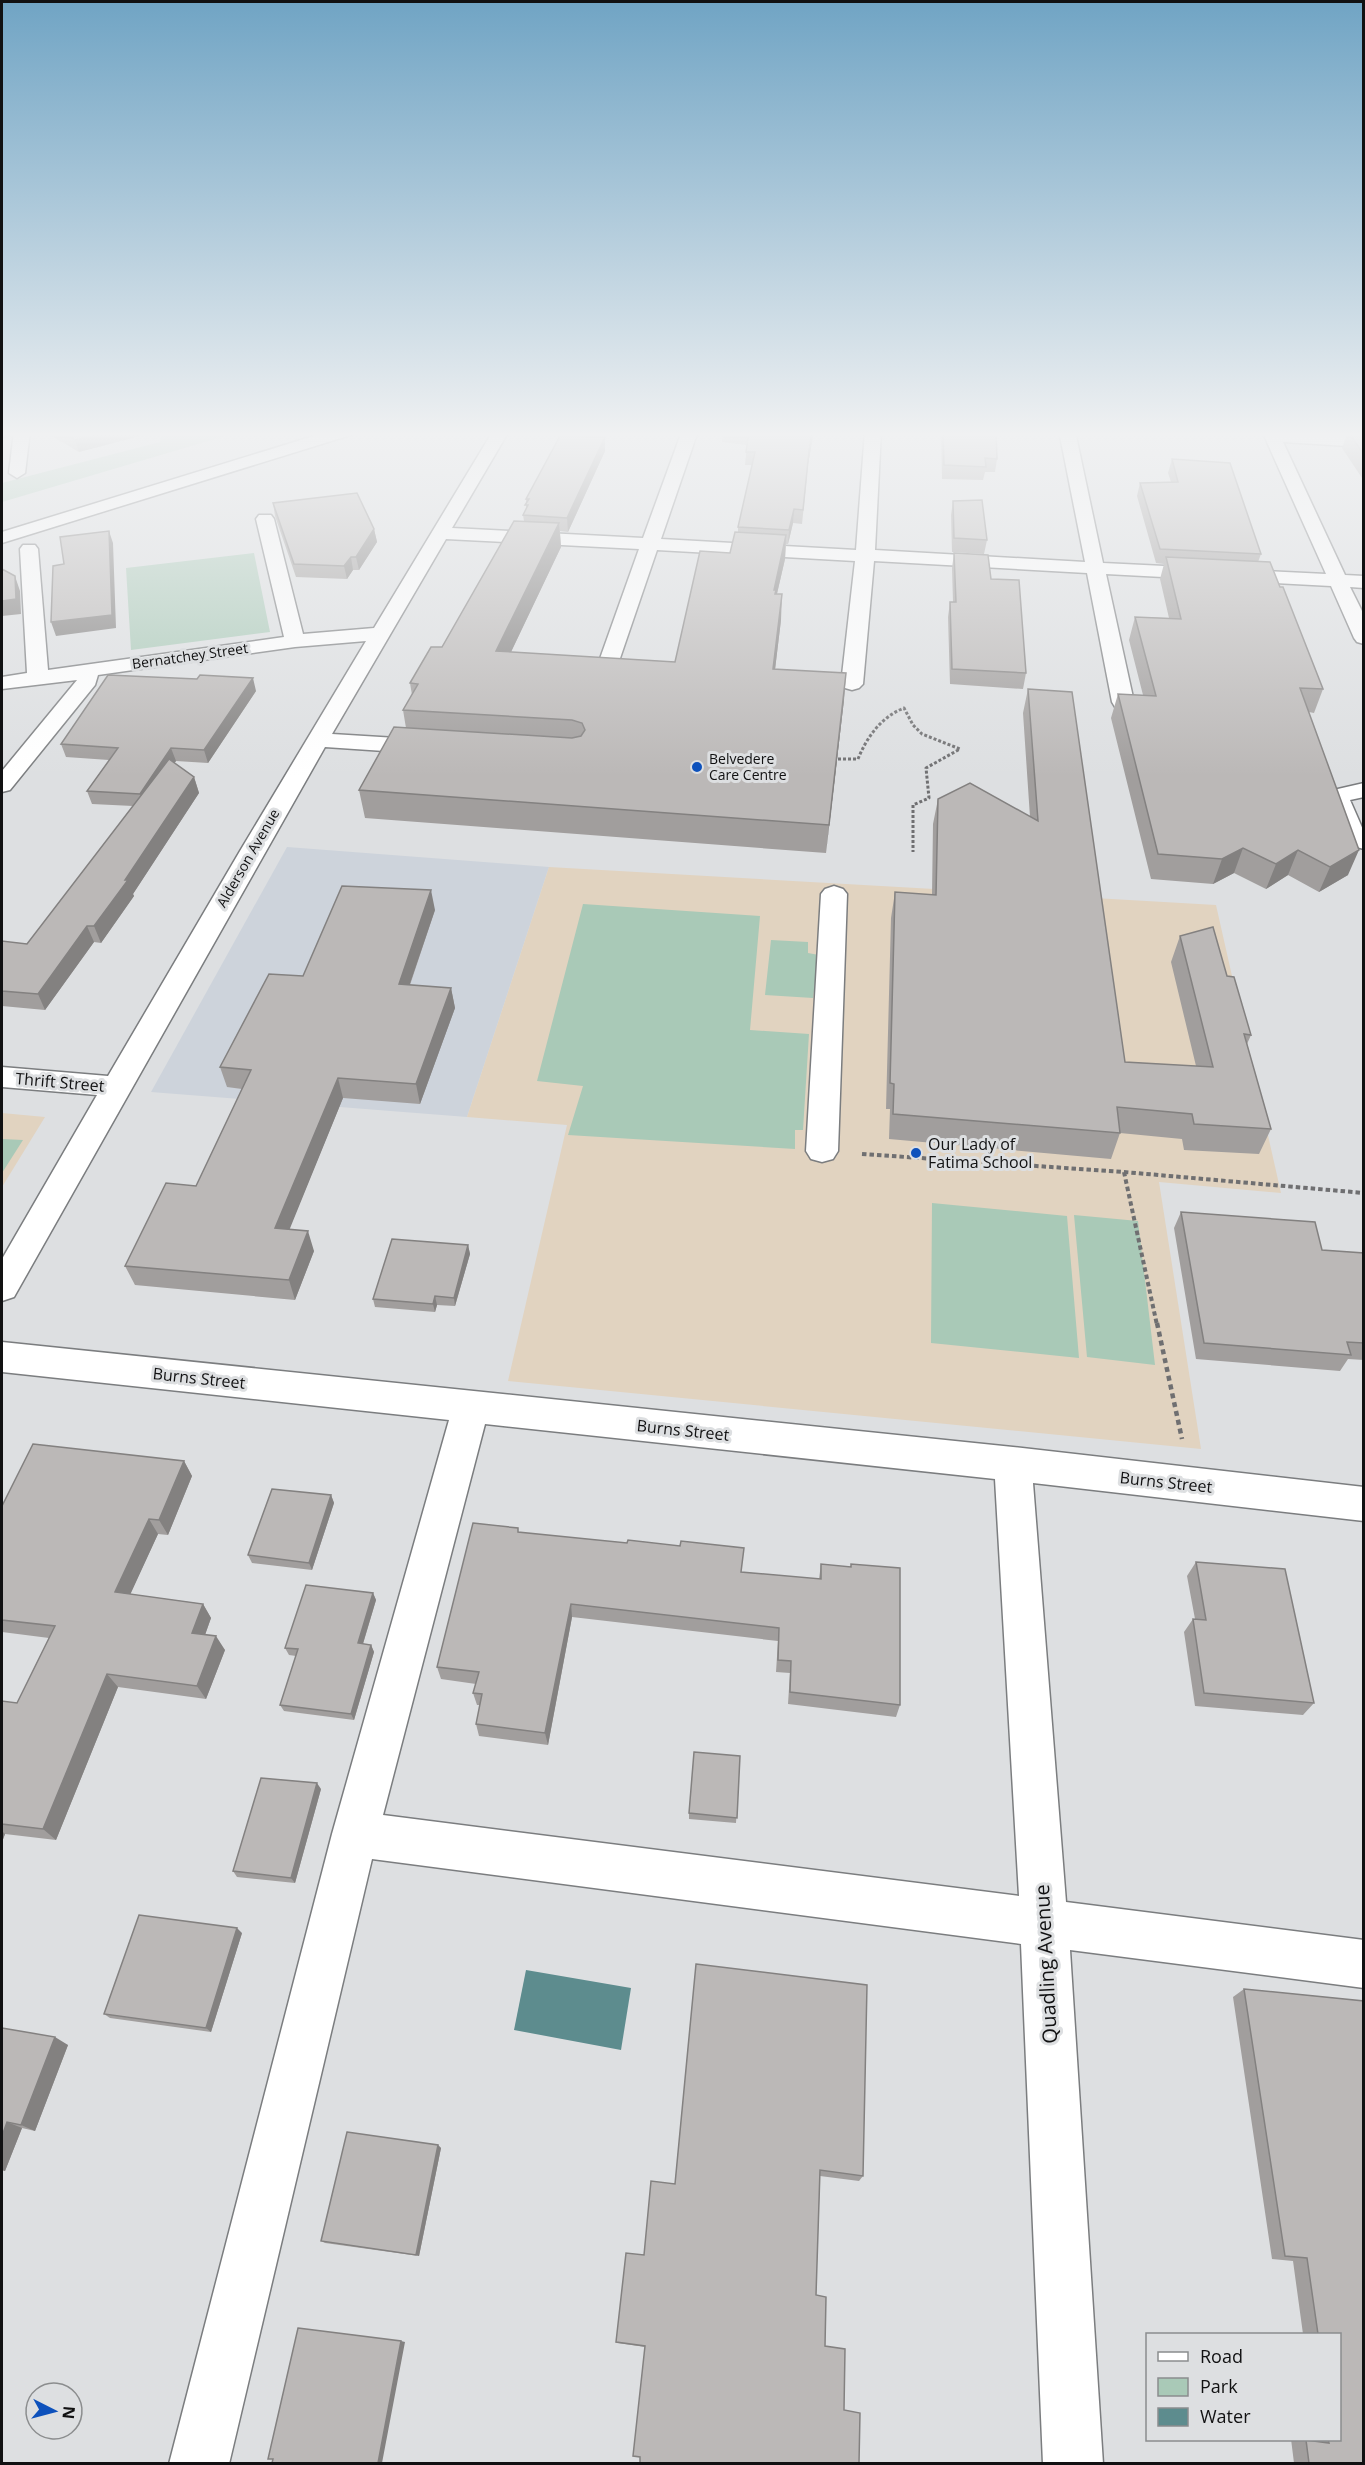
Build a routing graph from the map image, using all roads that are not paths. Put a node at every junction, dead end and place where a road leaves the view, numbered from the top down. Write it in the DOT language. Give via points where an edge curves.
graph roads {
  1 [pos="272,546"];
  2 [pos="433,546"];
  3 [pos="649,546"];
  4 [pos="690,546"];
  5 [pos="866,546"];
  6 [pos="1090,546"];
  7 [pos="1322,546"];
  8 [pos="29,549"];
  9 [pos="865,555"];
  10 [pos="1095,569"];
  11 [pos="1338,581"];
  12 [pos="1364,582"];
  13 [pos="379,634"];
  14 [pos="1364,638"];
  15 [pos="295,641"];
  16 [pos="608,668"];
  17 [pos="88,670"];
  18 [pos="38,678"];
  19 [pos="2,683"];
  20 [pos="852,684"];
  21 [pos="1124,702"];
  22 [pos="317,740"];
  23 [pos="446,748"];
  24 [pos="2,785"];
  25 [pos="1364,790"];
  26 [pos="1364,842"];
  27 [pos="834,894"];
  28 [pos="2,1077"];
  29 [pos="118,1086"];
  30 [pos="822,1151"];
  31 [pos="2,1288"];
  32 [pos="2,1357"];
  33 [pos="471,1407"];
  34 [pos="1013,1464"];
  35 [pos="1364,1504"];
  36 [pos="355,1834"];
  37 [pos="1044,1923"];
  38 [pos="1364,1964"];
  39 [pos="199,2463"];
  40 [pos="1073,2463"];
  1 -- 15 [label="street"];
  2 -- 13 [label="street, Alderson Avenue"];
  3 -- 16 [label="street"];
  4 -- 9 [label="street"];
  5 -- 9 [label="street"];
  6 -- 10 [label="street"];
  7 -- 11 [label="street"];
  8 -- 18 [label="street"];
  9 -- 10 [label="street"];
  9 -- 20 [label="street"];
  10 -- 11 [label="street"];
  10 -- 21 [label="street"];
  11 -- 12 [label="street"];
  11 -- 14 [label="street"];
  13 -- 15 [label="street, Bernatchey Street"];
  13 -- 22 [label="street, Alderson Avenue"];
  15 -- 17 [label="street, Bernatchey Street"];
  17 -- 18 [label="street, Bernatchey Street"];
  17 -- 24 [label="street" via="88,681"];
  18 -- 19 [label="street, Bernatchey Street"];
  22 -- 23 [label="street"];
  22 -- 29 [label="street, Alderson Avenue"];
  25 -- 26 [label="street" via="1337,796 1354,839"];
  27 -- 30 [label="street"];
  28 -- 29 [label="street, Thrift Street"];
  29 -- 31 [label="street, Alderson Avenue"];
  32 -- 33 [label="street, Burns Street"];
  33 -- 34 [label="street, Burns Street"];
  33 -- 36 [label="street"];
  34 -- 35 [label="street, Burns Street"];
  34 -- 37 [label="street, Quadling Avenue"];
  36 -- 37 [label="street"];
  36 -- 39 [label="street"];
  37 -- 38 [label="street"];
  37 -- 40 [label="street, Quadling Avenue"];
}
